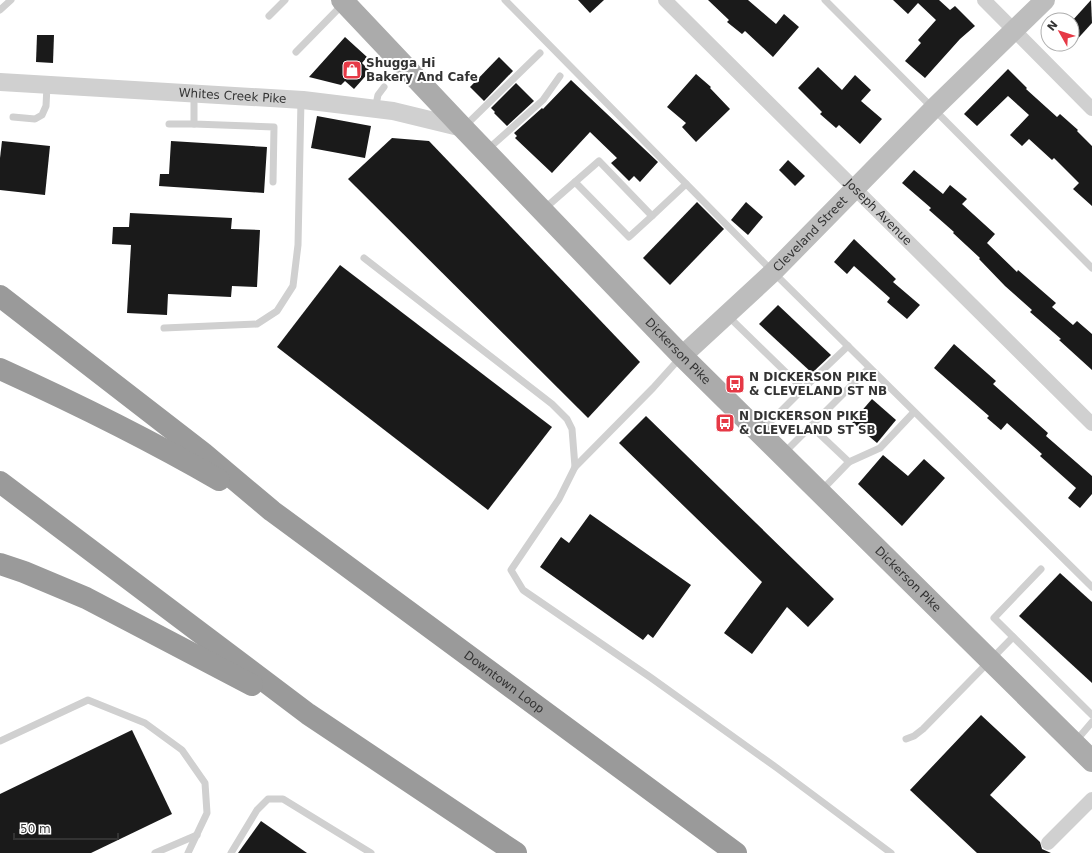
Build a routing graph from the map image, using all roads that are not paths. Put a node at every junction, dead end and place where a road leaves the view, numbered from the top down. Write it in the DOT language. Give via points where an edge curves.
graph roads {
  1 [pos="11,0"];
  2 [pos="286,0"];
  3 [pos="505,0"];
  4 [pos="665,0"];
  5 [pos="824,0"];
  6 [pos="984,0"];
  7 [pos="1044,0"];
  8 [pos="343,1"];
  9 [pos="0,10"];
  10 [pos="269,16"];
  11 [pos="1014,31"];
  12 [pos="296,52"];
  13 [pos="540,54"];
  14 [pos="560,76"];
  15 [pos="0,82"];
  16 [pos="47,85"];
  17 [pos="384,87"];
  18 [pos="194,94"];
  19 [pos="301,100"];
  20 [pos="374,109"];
  21 [pos="933,109"];
  22 [pos="1092,109"];
  23 [pos="13,117"];
  24 [pos="169,124"];
  25 [pos="194,124"];
  26 [pos="463,128"];
  27 [pos="485,151"];
  28 [pos="273,182"];
  29 [pos="575,182"];
  30 [pos="686,184"];
  31 [pos="854,188"];
  32 [pos="542,210"];
  33 [pos="652,216"];
  34 [pos="364,258"];
  35 [pos="1092,268"];
  36 [pos="772,272"];
  37 [pos="0,296"];
  38 [pos="726,315"];
  39 [pos="164,328"];
  40 [pos="848,346"];
  41 [pos="682,356"];
  42 [pos="869,368"];
  43 [pos="0,370"];
  44 [pos="803,389"];
  45 [pos="914,412"];
  46 [pos="1092,424"];
  47 [pos="811,426"];
  48 [pos="760,433"];
  49 [pos="782,455"];
  50 [pos="849,462"];
  51 [pos="575,467"];
  52 [pos="0,482"];
  53 [pos="820,492"];
  54 [pos="272,511"];
  55 [pos="0,564"];
  56 [pos="1041,569"];
  57 [pos="1092,587"];
  58 [pos="1013,636"];
  59 [pos="990,660"];
  60 [pos="308,714"];
  61 [pos="1092,715"];
  62 [pos="1092,722"];
  63 [pos="906,739"];
  64 [pos="0,741"];
  65 [pos="1074,744"];
  66 [pos="1092,761"];
  67 [pos="1092,799"];
  68 [pos="196,835"];
  69 [pos="1048,843"];
  70 [pos="155,853"];
  71 [pos="188,853"];
  72 [pos="231,853"];
  73 [pos="371,853"];
  74 [pos="516,853"];
  75 [pos="736,853"];
  76 [pos="891,853"];
  1 -- 9 [label="lane"];
  2 -- 10 [label="lane"];
  3 -- 30 [label="lane"];
  4 -- 31 [label="street, Joseph Avenue"];
  5 -- 21 [label="lane"];
  6 -- 11 [label="street"];
  7 -- 11 [label="main road, Cleveland Street"];
  8 -- 12 [label="lane"];
  8 -- 26 [label="main road, Dickerson Pike"];
  11 -- 21 [label="main road, Cleveland Street"];
  11 -- 22 [label="street"];
  13 -- 26 [label="lane"];
  14 -- 27 [label="lane" via="543,100"];
  15 -- 16 [label="street, Whites Creek Pike"];
  16 -- 18 [label="street, Whites Creek Pike"];
  16 -- 23 [label="lane" via="46,106 42,115 35,119"];
  17 -- 20 [label="lane" via="378,95"];
  18 -- 19 [label="street, Whites Creek Pike"];
  18 -- 25 [label="lane"];
  19 -- 20 [label="street, Whites Creek Pike"];
  19 -- 39 [label="lane" via="298,244 293,286 277,311 257,324"];
  20 -- 26 [label="street, Whites Creek Pike" via="393,111"];
  21 -- 31 [label="main road, Cleveland Street"];
  21 -- 35 [label="lane"];
  24 -- 25 [label="lane"];
  25 -- 28 [label="lane" via="274,127"];
  26 -- 27 [label="main road, Dickerson Pike"];
  27 -- 32 [label="main road, Dickerson Pike"];
  29 -- 32 [label="lane"];
  29 -- 33 [label="lane" via="629,237"];
  29 -- 33 [label="lane" via="599,161"];
  30 -- 33 [label="lane"];
  30 -- 36 [label="lane"];
  31 -- 36 [label="main road, Cleveland Street"];
  31 -- 46 [label="street, Joseph Avenue"];
  32 -- 41 [label="main road, Dickerson Pike"];
  34 -- 51 [label="lane" via="568,419 572,429"];
  36 -- 38 [label="main road, Cleveland Street"];
  36 -- 40 [label="lane"];
  37 -- 54 [label="highway" via="202,453"];
  38 -- 41 [label="main road, Cleveland Street"];
  38 -- 44 [label="lane"];
  40 -- 42 [label="lane"];
  40 -- 44 [label="lane"];
  41 -- 48 [label="main road, Dickerson Pike"];
  41 -- 51 [label="lane, Cleveland Street"];
  42 -- 45 [label="lane"];
  42 -- 47 [label="lane"];
  43 -- 54 [label="highway" via="64,398 167,450"];
  44 -- 48 [label="lane"];
  45 -- 50 [label="lane" via="880,448"];
  45 -- 57 [label="lane"];
  47 -- 49 [label="lane"];
  47 -- 50 [label="lane"];
  48 -- 49 [label="main road, Dickerson Pike"];
  49 -- 53 [label="main road, Dickerson Pike"];
  50 -- 53 [label="lane"];
  51 -- 76 [label="lane" via="559,499 511,570 523,590 778,768"];
  52 -- 60 [label="highway"];
  53 -- 59 [label="main road, Dickerson Pike"];
  54 -- 75 [label="highway, Downtown Loop"];
  55 -- 60 [label="highway" via="86,598"];
  56 -- 58 [label="lane" via="994,618"];
  58 -- 59 [label="lane"];
  58 -- 61 [label="lane"];
  59 -- 63 [label="lane" via="923,729"];
  59 -- 65 [label="main road, Dickerson Pike"];
  60 -- 74 [label="highway"];
  62 -- 65 [label="lane"];
  64 -- 68 [label="lane" via="88,700 145,723 182,750 205,783 207,813"];
  65 -- 66 [label="main road, Dickerson Pike"];
  67 -- 69 [label="street"];
  68 -- 70 [label="lane"];
  68 -- 71 [label="lane"];
  72 -- 73 [label="lane" via="257,810 268,799 283,799"];
}
